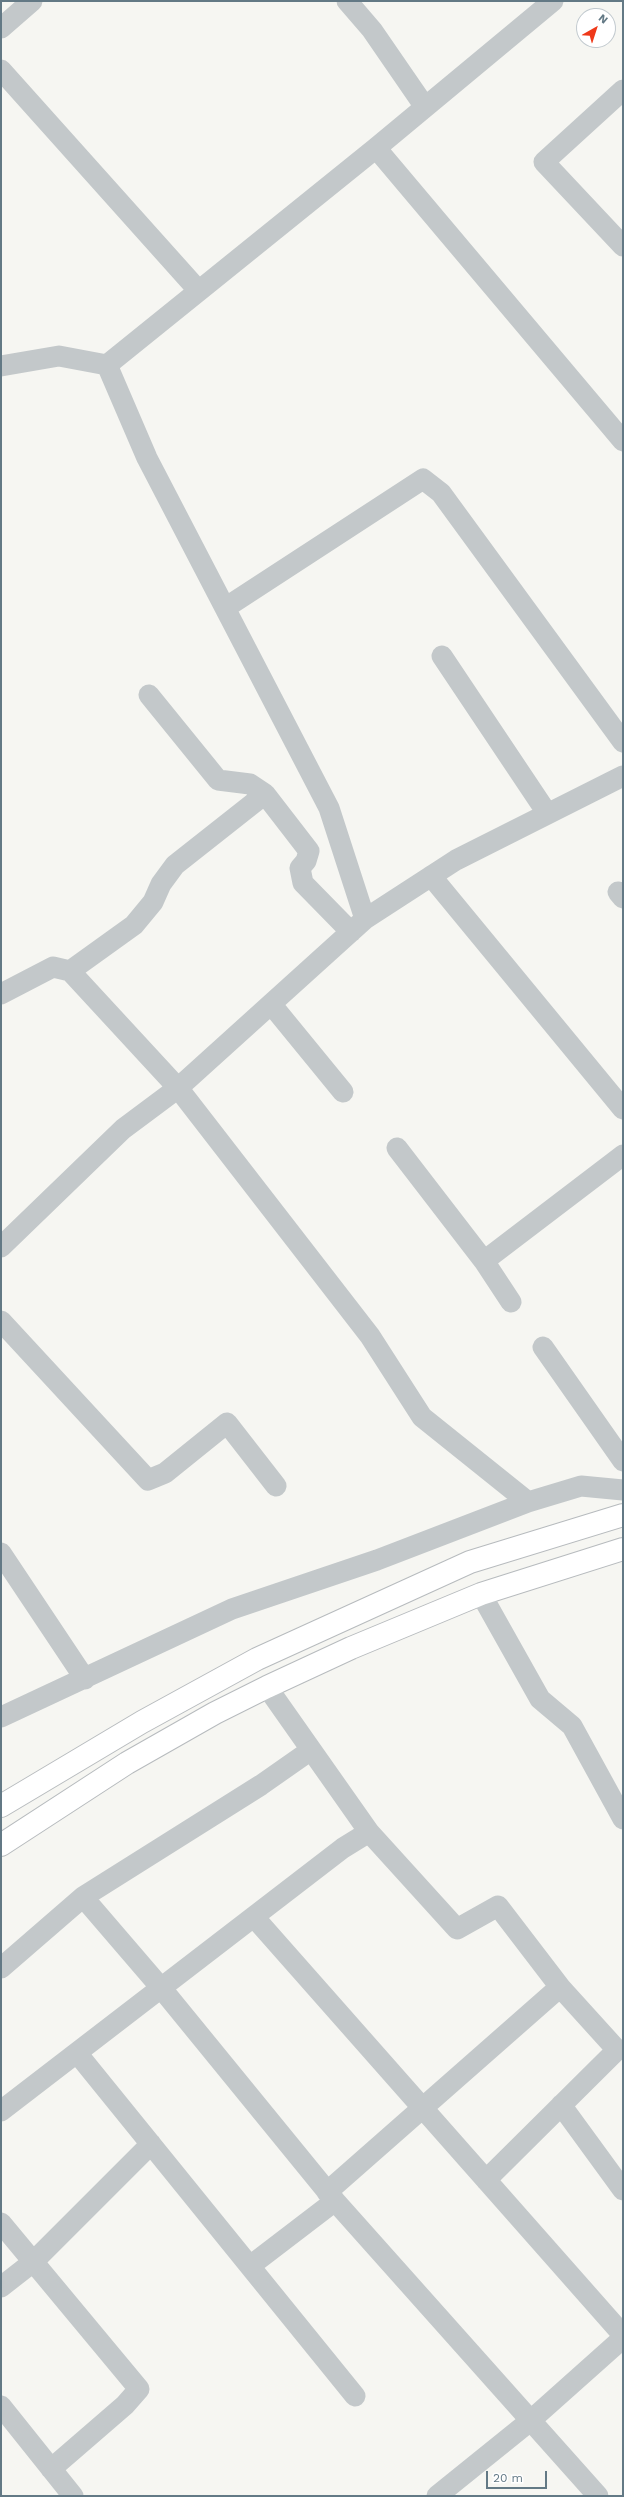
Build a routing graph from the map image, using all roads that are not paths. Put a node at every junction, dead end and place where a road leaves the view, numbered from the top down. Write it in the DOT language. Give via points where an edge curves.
graph roads {
  1 [pos="32,1"];
  2 [pos="347,1"];
  3 [pos="553,1"];
  4 [pos="1,28"];
  5 [pos="1,70"];
  6 [pos="623,90"];
  7 [pos="425,107"];
  8 [pos="376,148"];
  9 [pos="623,246"];
  10 [pos="198,290"];
  11 [pos="107,365"];
  12 [pos="1,366"];
  13 [pos="623,440"];
  14 [pos="225,608"];
  15 [pos="442,656"];
  16 [pos="149,695"];
  17 [pos="623,742"];
  18 [pos="623,776"];
  19 [pos="265,794"];
  20 [pos="547,813"];
  21 [pos="431,876"];
  22 [pos="358,925"];
  23 [pos="70,971"];
  24 [pos="1,994"];
  25 [pos="271,1004"];
  26 [pos="178,1088"];
  27 [pos="343,1092"];
  28 [pos="623,1110"];
  29 [pos="397,1148"];
  30 [pos="623,1155"];
  31 [pos="1,1246"];
  32 [pos="484,1261"];
  33 [pos="511,1302"];
  34 [pos="1,1321"];
  35 [pos="543,1347"];
  36 [pos="623,1461"];
  37 [pos="276,1486"];
  38 [pos="623,1490"];
  39 [pos="528,1502"];
  40 [pos="623,1515"];
  41 [pos="623,1549"];
  42 [pos="1,1553"];
  43 [pos="481,1594"];
  44 [pos="84,1679"];
  45 [pos="267,1687"];
  46 [pos="1,1717"];
  47 [pos="311,1750"];
  48 [pos="1,1806"];
  49 [pos="623,1819"];
  50 [pos="369,1832"];
  51 [pos="1,1844"];
  52 [pos="83,1897"];
  53 [pos="254,1917"];
  54 [pos="1,1968"];
  55 [pos="560,1987"];
  56 [pos="162,1989"];
  57 [pos="78,2053"];
  58 [pos="561,2105"];
  59 [pos="423,2108"];
  60 [pos="1,2111"];
  61 [pos="151,2144"];
  62 [pos="486,2180"];
  63 [pos="623,2190"];
  64 [pos="331,2197"];
  65 [pos="1,2223"];
  66 [pos="33,2262"];
  67 [pos="250,2266"];
  68 [pos="1,2287"];
  69 [pos="623,2336"];
  70 [pos="355,2396"];
  71 [pos="1,2406"];
  72 [pos="530,2421"];
  73 [pos="51,2469"];
  74 [pos="442,2494"];
  75 [pos="73,2496"];
  76 [pos="598,2496"];
  1 -- 4 [label="street"];
  2 -- 7 [label="street" via="372,30"];
  3 -- 7 [label="street"];
  5 -- 10 [label="street"];
  6 -- 9 [label="street" via="544,162"];
  7 -- 8 [label="street"];
  8 -- 10 [label="street"];
  8 -- 13 [label="street"];
  10 -- 11 [label="street"];
  11 -- 12 [label="street" via="59,356"];
  11 -- 14 [label="street" via="147,458"];
  14 -- 17 [label="street" via="423,479 441,493"];
  14 -- 22 [label="street" via="329,808"];
  15 -- 20 [label="street"];
  16 -- 19 [label="street" via="218,780 250,784"];
  18 -- 20 [label="street"];
  19 -- 22 [label="street" via="309,852 300,868 303,883"];
  19 -- 23 [label="street" via="175,865 161,884 153,902 134,925"];
  20 -- 21 [label="street" via="456,860"];
  21 -- 22 [label="street"];
  21 -- 28 [label="street"];
  22 -- 25 [label="street"];
  23 -- 24 [label="street" via="53,966"];
  23 -- 26 [label="street"];
  25 -- 26 [label="street"];
  25 -- 27 [label="street"];
  26 -- 31 [label="street" via="123,1129"];
  26 -- 39 [label="street" via="370,1336 422,1417"];
  29 -- 32 [label="street"];
  30 -- 32 [label="street"];
  32 -- 33 [label="street"];
  34 -- 37 [label="street" via="148,1480 165,1474 227,1423"];
  35 -- 36 [label="street"];
  38 -- 39 [label="street" via="582,1486"];
  39 -- 44 [label="street" via="377,1560 232,1610"];
  40 -- 48 [label="highway" via="470,1562 264,1655 142,1722"];
  41 -- 43 [label="highway"];
  42 -- 44 [label="street"];
  43 -- 45 [label="highway" via="351,1648"];
  43 -- 49 [label="street" via="540,1699 572,1726"];
  44 -- 46 [label="street"];
  45 -- 47 [label="street"];
  45 -- 51 [label="highway" via="127,1763"];
  47 -- 50 [label="street"];
  47 -- 52 [label="street" via="261,1785"];
  50 -- 53 [label="street" via="343,1848"];
  50 -- 55 [label="street" via="457,1929 498,1906"];
  52 -- 54 [label="street"];
  52 -- 56 [label="street"];
  53 -- 56 [label="street"];
  53 -- 59 [label="street"];
  55 -- 58 [label="street" via="617,2050"];
  55 -- 59 [label="street"];
  56 -- 57 [label="street"];
  56 -- 64 [label="street"];
  57 -- 60 [label="street"];
  57 -- 61 [label="street"];
  58 -- 62 [label="street"];
  58 -- 63 [label="street"];
  59 -- 62 [label="street"];
  59 -- 64 [label="street"];
  61 -- 66 [label="street"];
  61 -- 67 [label="street"];
  62 -- 69 [label="street"];
  64 -- 67 [label="street"];
  64 -- 72 [label="street"];
  65 -- 66 [label="street"];
  66 -- 68 [label="street"];
  66 -- 73 [label="street" via="139,2389 125,2405"];
  67 -- 70 [label="street"];
  69 -- 72 [label="street"];
  71 -- 73 [label="street"];
  72 -- 74 [label="street"];
  72 -- 76 [label="street"];
  73 -- 75 [label="street"];
}
